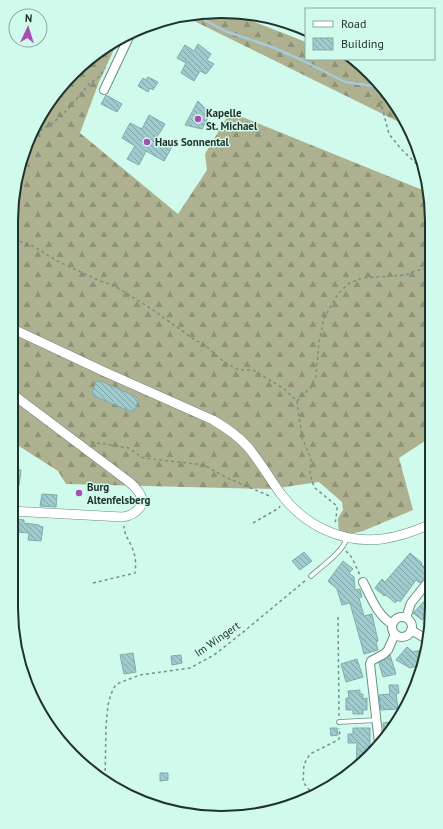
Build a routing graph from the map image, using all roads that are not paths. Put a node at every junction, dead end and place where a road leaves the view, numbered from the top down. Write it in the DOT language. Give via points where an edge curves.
graph roads {
  1 [pos="127,41"];
  2 [pos="104,90"];
  3 [pos="18,331"];
  4 [pos="18,398"];
  5 [pos="18,512"];
  6 [pos="425,527"];
  7 [pos="347,538"];
  8 [pos="310,576"];
  9 [pos="363,582"];
  10 [pos="425,586"];
  11 [pos="406,618"];
  12 [pos="392,624"];
  13 [pos="411,630"];
  14 [pos="395,634"];
  15 [pos="423,637"];
  16 [pos="377,720"];
  17 [pos="339,722"];
  18 [pos="378,737"];
  1 -- 2 [label="street"];
  3 -- 7 [label="street" via="213,420 247,446 288,503 308,521"];
  4 -- 5 [label="street" via="128,481 142,496 143,502 141,508 126,517"];
  6 -- 7 [label="street" via="383,539"];
  7 -- 8 [label="lane" via="342,547"];
  9 -- 12 [label="street" via="380,614"];
  10 -- 11 [label="street" via="411,603"];
  11 -- 12 [label="street" via="397,618"];
  11 -- 13 [label="street" via="410,621"];
  12 -- 14 [label="street"];
  13 -- 14 [label="street" via="404,637"];
  13 -- 15 [label="street"];
  14 -- 16 [label="street" via="388,650 371,660 370,664"];
  16 -- 17 [label="lane"];
  16 -- 18 [label="street"];
}
